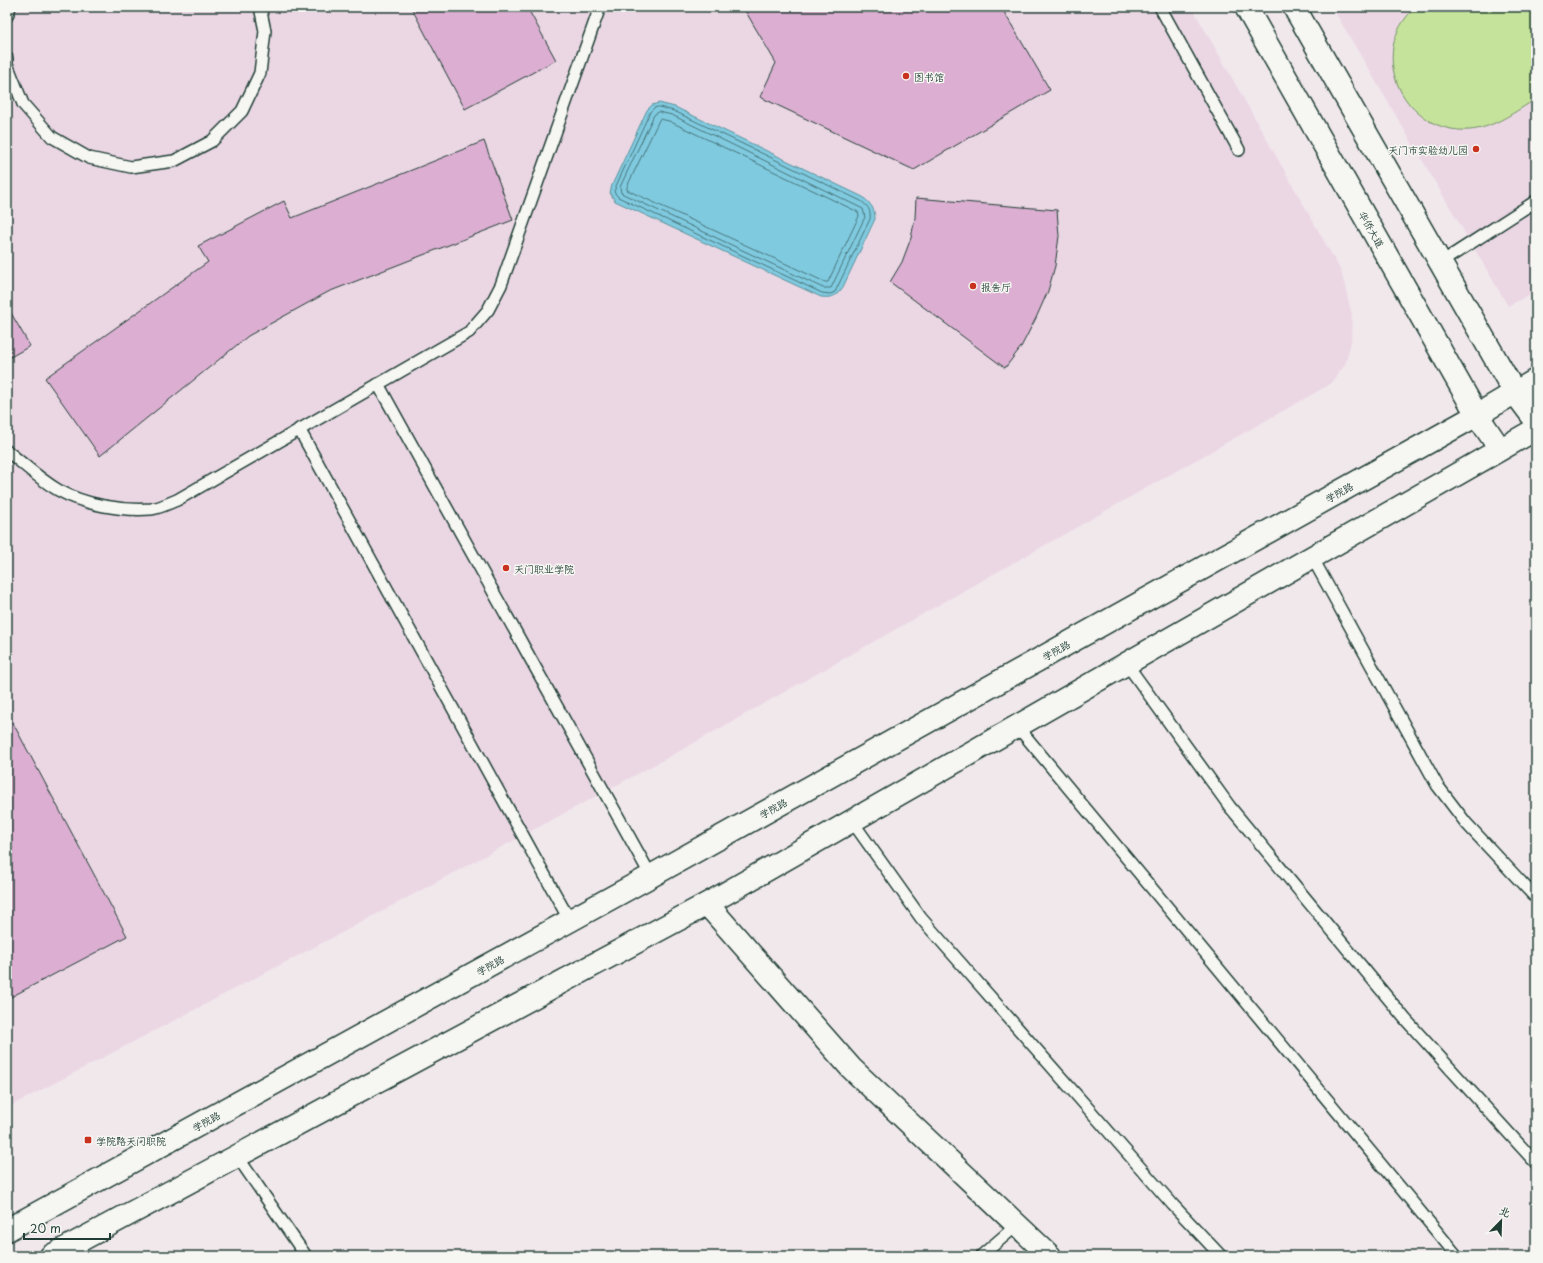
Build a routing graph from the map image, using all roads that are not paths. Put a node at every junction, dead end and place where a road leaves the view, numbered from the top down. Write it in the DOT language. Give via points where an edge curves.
graph roads {
  1 [pos="10,7"];
  2 [pos="260,7"];
  3 [pos="600,7"];
  4 [pos="1160,7"];
  5 [pos="1246,7"];
  6 [pos="1294,7"];
  7 [pos="7,16"];
  8 [pos="7,58"];
  9 [pos="1238,150"];
  10 [pos="1536,201"];
  11 [pos="1440,263"];
  12 [pos="1536,380"];
  13 [pos="378,384"];
  14 [pos="1515,393"];
  15 [pos="1477,415"];
  16 [pos="1536,421"];
  17 [pos="299,429"];
  18 [pos="1536,429"];
  19 [pos="1500,449"];
  20 [pos="7,451"];
  21 [pos="1312,557"];
  22 [pos="1126,663"];
  23 [pos="1017,726"];
  24 [pos="852,821"];
  25 [pos="651,876"];
  26 [pos="1536,898"];
  27 [pos="707,904"];
  28 [pos="570,921"];
  29 [pos="237,1156"];
  30 [pos="1536,1163"];
  31 [pos="1017,1224"];
  32 [pos="7,1230"];
  33 [pos="51,1256"];
  34 [pos="306,1256"];
  35 [pos="981,1256"];
  36 [pos="1050,1256"];
  37 [pos="1221,1256"];
  38 [pos="1457,1256"];
  1 -- 7 [label="lane"];
  2 -- 8 [label="lane" via="265,31 260,73 242,111 212,141 174,161 131,167 89,158 52,137 23,104"];
  3 -- 13 [label="lane" via="501,284 488,310 469,332"];
  4 -- 9 [label="lane"];
  5 -- 15 [label="main road, 华侨大道"];
  6 -- 11 [label="main road"];
  10 -- 11 [label="lane"];
  11 -- 14 [label="main road"];
  12 -- 14 [label="main road, 学院路"];
  13 -- 17 [label="lane"];
  13 -- 25 [label="lane"];
  14 -- 15 [label="main road, 学院路"];
  14 -- 16 [label="main road"];
  15 -- 19 [label="main road, 华侨大道"];
  15 -- 25 [label="main road, 学院路"];
  17 -- 20 [label="lane" via="178,500 153,509 123,508 87,502 59,491"];
  17 -- 28 [label="lane"];
  18 -- 19 [label="main road"];
  19 -- 21 [label="main road"];
  21 -- 22 [label="main road"];
  21 -- 26 [label="lane" via="1437,785 1466,823"];
  22 -- 23 [label="main road"];
  22 -- 30 [label="lane" via="1230,807 1406,1020"];
  23 -- 24 [label="main road"];
  23 -- 38 [label="lane"];
  24 -- 27 [label="main road"];
  24 -- 37 [label="lane" via="921,918"];
  25 -- 28 [label="main road, 学院路"];
  27 -- 29 [label="main road"];
  27 -- 31 [label="main road" via="851,1068"];
  28 -- 32 [label="main road, 学院路"];
  29 -- 33 [label="main road"];
  29 -- 34 [label="lane"];
  31 -- 35 [label="lane"];
  31 -- 36 [label="main road"];
}
